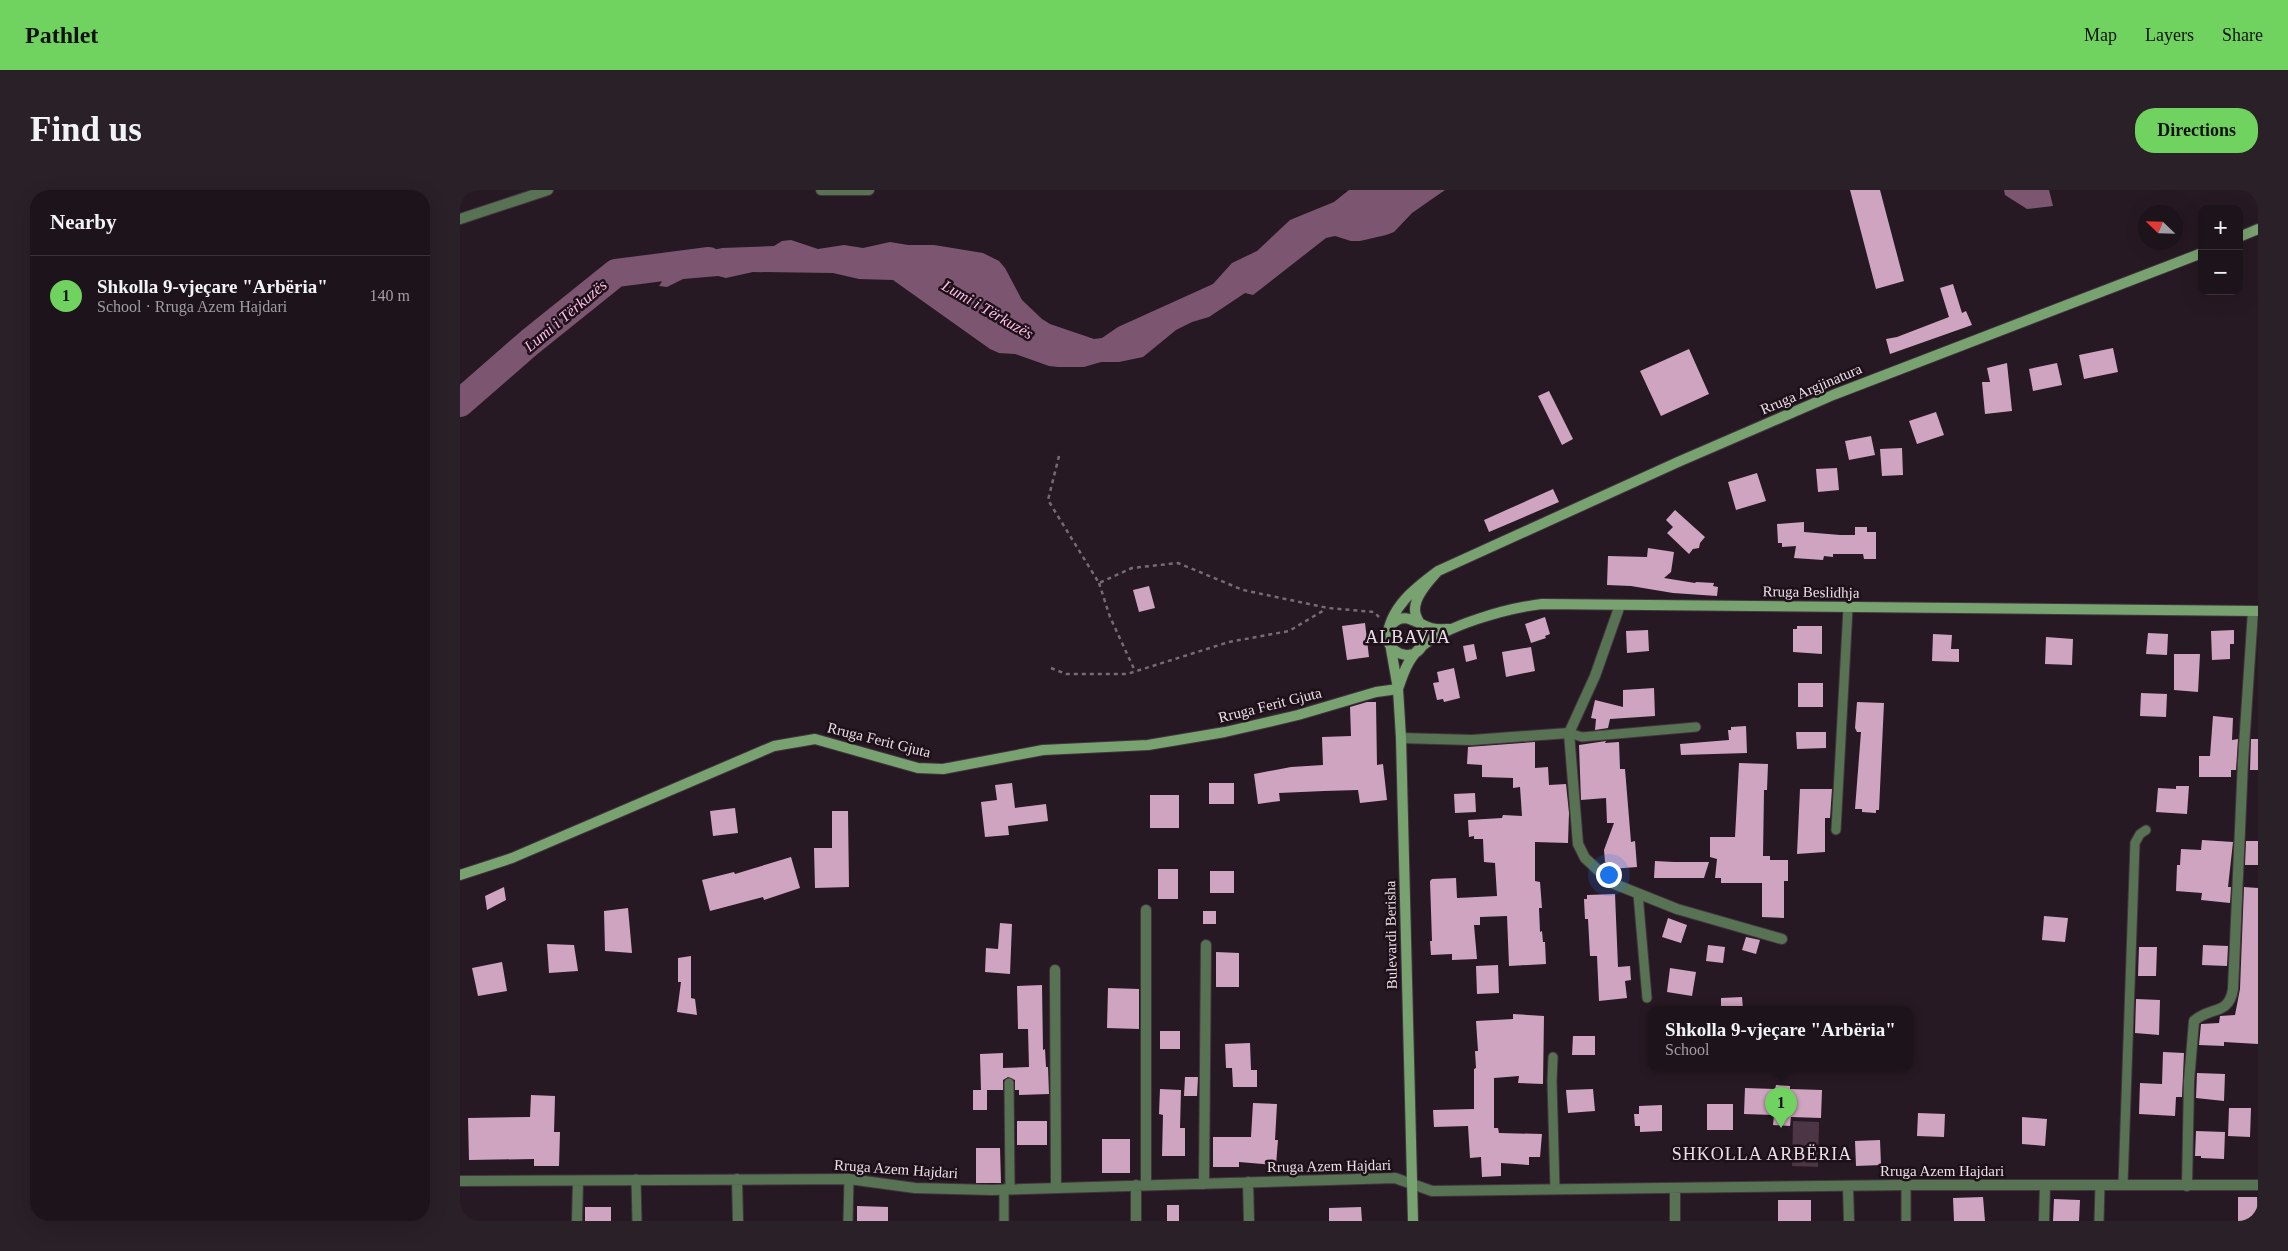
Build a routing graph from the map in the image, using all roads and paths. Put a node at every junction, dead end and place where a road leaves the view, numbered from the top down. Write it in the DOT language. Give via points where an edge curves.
graph roads {
  1 [pos="548,190"];
  2 [pos="821,190"];
  3 [pos="869,190"];
  4 [pos="460,219"];
  5 [pos="2258,229"];
  6 [pos="2243,235"];
  7 [pos="2198,255"];
  8 [pos="1059,456"];
  9 [pos="1438,571"];
  10 [pos="1099,583"];
  11 [pos="1620,605"];
  12 [pos="1328,608"];
  13 [pos="1848,608"];
  14 [pos="2255,611"];
  15 [pos="1417,622"];
  16 [pos="1390,626"];
  17 [pos="1458,628"];
  18 [pos="1391,649"];
  19 [pos="1419,650"];
  20 [pos="1051,668"];
  21 [pos="1135,671"];
  22 [pos="1398,689"];
  23 [pos="1696,727"];
  24 [pos="1568,733"];
  25 [pos="1401,738"];
  26 [pos="1836,830"];
  27 [pos="2146,830"];
  28 [pos="460,876"];
  29 [pos="1638,894"];
  30 [pos="1146,910"];
  31 [pos="1782,939"];
  32 [pos="1206,945"];
  33 [pos="1055,970"];
  34 [pos="1646,998"];
  35 [pos="1553,1056"];
  36 [pos="1009,1084"];
  37 [pos="737,1179"];
  38 [pos="849,1179"];
  39 [pos="636,1180"];
  40 [pos="460,1181"];
  41 [pos="578,1181"];
  42 [pos="1248,1182"];
  43 [pos="1204,1184"];
  44 [pos="1412,1184"];
  45 [pos="2123,1184"];
  46 [pos="1141,1185"];
  47 [pos="1906,1185"];
  48 [pos="2045,1185"];
  49 [pos="2100,1185"];
  50 [pos="2258,1185"];
  51 [pos="2188,1186"];
  52 [pos="1056,1187"];
  53 [pos="1848,1187"];
  54 [pos="1675,1188"];
  55 [pos="1007,1189"];
  56 [pos="1555,1190"];
  57 [pos="577,1221"];
  58 [pos="637,1221"];
  59 [pos="738,1221"];
  60 [pos="848,1221"];
  61 [pos="1004,1221"];
  62 [pos="1136,1221"];
  63 [pos="1249,1221"];
  64 [pos="1413,1221"];
  65 [pos="1675,1221"];
  66 [pos="1849,1221"];
  67 [pos="1906,1221"];
  68 [pos="2044,1221"];
  69 [pos="2099,1221"];
  1 -- 4 [label="street"];
  2 -- 3 [label="street"];
  5 -- 6 [label="street"];
  7 -- 9 [label="street, Rruga Argjinatura" via="1833,395"];
  8 -- 10 [label="path" via="1048,500"];
  9 -- 15 [label="street, Rruga Argjinatura" via="1416,601"];
  9 -- 16 [label="street, Rruga Argjinatura" via="1405,598"];
  10 -- 12 [label="path" via="1132,568 1178,563 1243,590"];
  10 -- 21 [label="path" via="1110,617"];
  11 -- 13 [label="street, Rruga Beslidhja"];
  11 -- 17 [label="street, Rruga Beslidhja" via="1522,606"];
  11 -- 24 [label="street" via="1595,676"];
  12 -- 16 [label="path" via="1374,612"];
  12 -- 21 [label="path" via="1289,631 1229,642"];
  13 -- 14 [label="street, Rruga Beslidhja"];
  13 -- 26 [label="lane"];
  14 -- 51 [label="street" via="2242,771 2234,989 2227,1006 2194,1021 2189,1082"];
  15 -- 16 [label="street" via="1399,619"];
  15 -- 17 [label="street" via="1431,628"];
  15 -- 19 [label="street" via="1424,632"];
  16 -- 18 [label="street" via="1386,638"];
  17 -- 19 [label="street, Rruga Beslidhja" via="1430,640"];
  18 -- 19 [label="street" via="1408,655"];
  18 -- 22 [label="street, Bulevardi Berisha"];
  19 -- 22 [label="street, Rruga Beslidhja" via="1408,663"];
  20 -- 21 [label="path" via="1066,674 1127,674"];
  22 -- 25 [label="street, Bulevardi Berisha"];
  22 -- 28 [label="street, Rruga Ferit Gjuta" via="1225,732 1148,745 1043,750 943,769 918,768 815,740 795,741 774,746 512,858"];
  23 -- 24 [label="lane" via="1582,736"];
  24 -- 25 [label="street" via="1472,740"];
  24 -- 29 [label="street" via="1578,844 1585,858 1601,874 1612,883"];
  25 -- 44 [label="street, Bulevardi Berisha"];
  27 -- 45 [label="lane" via="2135,843"];
  29 -- 31 [label="street" via="1677,909"];
  29 -- 34 [label="lane"];
  30 -- 46 [label="street"];
  32 -- 43 [label="street"];
  33 -- 52 [label="street"];
  35 -- 56 [label="lane"];
  36 -- 55 [label="lane"];
  37 -- 38 [label="street, Rruga Azem Hajdari"];
  37 -- 39 [label="street, Rruga Azem Hajdari"];
  37 -- 59 [label="street"];
  38 -- 55 [label="street, Rruga Azem Hajdari" via="915,1188"];
  38 -- 60 [label="lane"];
  39 -- 41 [label="street, Rruga Azem Hajdari"];
  39 -- 58 [label="lane"];
  40 -- 41 [label="street, Rruga Azem Hajdari"];
  41 -- 57 [label="street"];
  42 -- 43 [label="street, Rruga Azem Hajdari"];
  42 -- 44 [label="street, Rruga Azem Hajdari" via="1395,1178"];
  42 -- 63 [label="street"];
  43 -- 46 [label="street, Rruga Azem Hajdari"];
  44 -- 56 [label="street, Rruga Azem Hajdari" via="1432,1191"];
  44 -- 64 [label="street, Bulevardi Berisha"];
  45 -- 49 [label="street, Rruga Azem Hajdari"];
  45 -- 51 [label="street, Rruga Azem Hajdari"];
  46 -- 52 [label="street, Rruga Azem Hajdari"];
  46 -- 62 [label="street"];
  47 -- 48 [label="street, Rruga Azem Hajdari"];
  47 -- 53 [label="street, Rruga Azem Hajdari"];
  47 -- 67 [label="lane"];
  48 -- 49 [label="street, Rruga Azem Hajdari"];
  48 -- 68 [label="street"];
  49 -- 69 [label="lane"];
  50 -- 51 [label="street, Rruga Azem Hajdari"];
  52 -- 55 [label="street, Rruga Azem Hajdari"];
  53 -- 54 [label="street, Rruga Azem Hajdari"];
  53 -- 66 [label="street"];
  54 -- 56 [label="street, Rruga Azem Hajdari"];
  54 -- 65 [label="street"];
  55 -- 61 [label="lane"];
}
